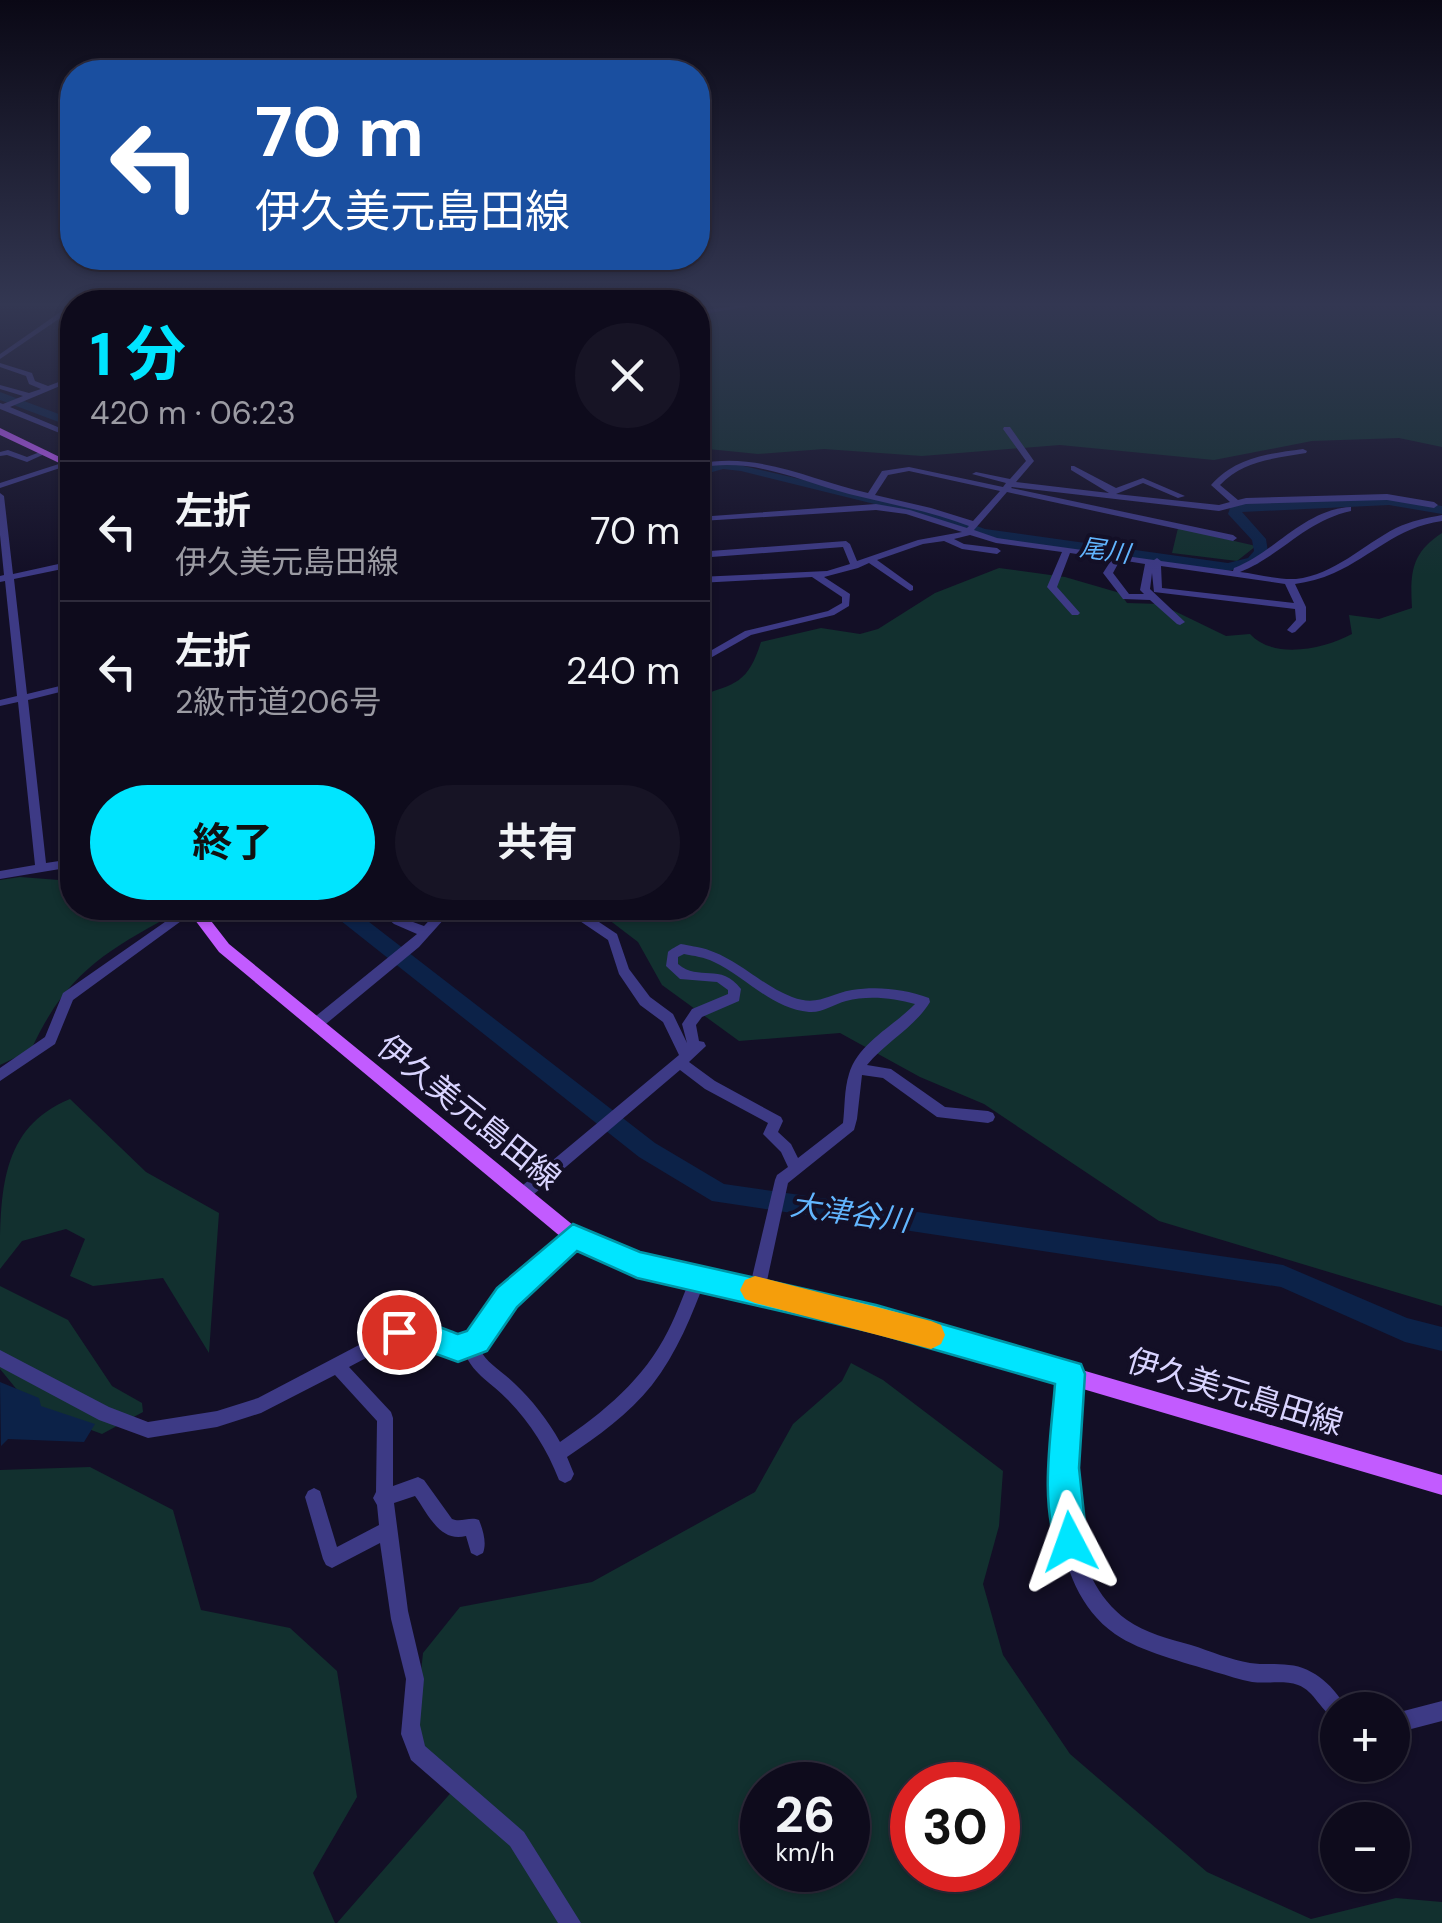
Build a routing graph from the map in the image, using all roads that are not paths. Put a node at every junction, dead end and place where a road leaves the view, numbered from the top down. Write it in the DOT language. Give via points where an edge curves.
graph roads {
  1 [pos="28,396"];
  2 [pos="1,407"];
  3 [pos="1007,430"];
  4 [pos="0,431"];
  5 [pos="60,431"];
  6 [pos="1302,450"];
  7 [pos="46,452"];
  8 [pos="0,454"];
  9 [pos="60,460"];
  10 [pos="710,465"];
  11 [pos="60,468"];
  12 [pos="1074,468"];
  13 [pos="976,474"];
  14 [pos="1008,485"];
  15 [pos="0,486"];
  16 [pos="1114,492"];
  17 [pos="0,496"];
  18 [pos="870,496"];
  19 [pos="1184,497"];
  20 [pos="1236,502"];
  21 [pos="1437,510"];
  22 [pos="710,520"];
  23 [pos="971,529"];
  24 [pos="943,537"];
  25 [pos="1234,538"];
  26 [pos="1067,550"];
  27 [pos="997,551"];
  28 [pos="710,554"];
  29 [pos="1118,556"];
  30 [pos="871,560"];
  31 [pos="1153,561"];
  32 [pos="60,566"];
  33 [pos="855,566"];
  34 [pos="1232,572"];
  35 [pos="816,576"];
  36 [pos="4,578"];
  37 [pos="710,580"];
  38 [pos="1289,582"];
  39 [pos="910,588"];
  40 [pos="1153,597"];
  41 [pos="1301,607"];
  42 [pos="1074,613"];
  43 [pos="1180,622"];
  44 [pos="1292,630"];
  45 [pos="710,655"];
  46 [pos="60,689"];
  47 [pos="22,698"];
  48 [pos="0,703"];
  49 [pos="60,865"];
  50 [pos="41,867"];
  51 [pos="0,875"];
  52 [pos="176,920"];
  53 [pos="202,920"];
  54 [pos="397,920"];
  55 [pos="437,920"];
  56 [pos="588,920"];
  57 [pos="426,932"];
  58 [pos="316,1024"];
  59 [pos="690,1054"];
  60 [pos="857,1069"];
  61 [pos="0,1075"];
  62 [pos="988,1117"];
  63 [pos="795,1166"];
  64 [pos="522,1195"];
  65 [pos="573,1236"];
  66 [pos="698,1278"];
  67 [pos="758,1290"];
  68 [pos="469,1344"];
  69 [pos="0,1358"];
  70 [pos="338,1365"];
  71 [pos="1070,1374"];
  72 [pos="559,1454"];
  73 [pos="565,1474"];
  74 [pos="1442,1485"];
  75 [pos="314,1497"];
  76 [pos="382,1498"];
  77 [pos="387,1530"];
  78 [pos="477,1547"];
  79 [pos="1320,1693"];
  80 [pos="1442,1711"];
  81 [pos="1410,1719"];
  82 [pos="570,1923"];
  1 -- 2 [label="street"];
  2 -- 5 [label="street"];
  3 -- 14 [label="street" via="1030,461"];
  4 -- 7 [label="main road"];
  6 -- 20 [label="street" via="1270,452 1222,477 1215,485"];
  7 -- 8 [label="street" via="26,460"];
  7 -- 9 [label="main road"];
  10 -- 18 [label="street" via="734,462"];
  11 -- 15 [label="street"];
  12 -- 16 [label="street"];
  13 -- 14 [label="street"];
  14 -- 16 [label="street"];
  14 -- 18 [label="street" via="904,469 882,476"];
  14 -- 23 [label="street"];
  14 -- 25 [label="street"];
  16 -- 19 [label="street" via="1142,480"];
  16 -- 20 [label="street" via="1219,508"];
  17 -- 36 [label="street"];
  18 -- 23 [label="street" via="930,508"];
  20 -- 21 [label="street" via="1387,497"];
  21 -- 34 [label="street" via="1380,505 1334,511 1259,564"];
  21 -- 38 [label="street" via="1316,578"];
  22 -- 23 [label="street" via="876,507"];
  23 -- 24 [label="street"];
  23 -- 26 [label="street"];
  24 -- 27 [label="street"];
  24 -- 30 [label="street"];
  26 -- 29 [label="street"];
  26 -- 42 [label="street" via="1052,587"];
  28 -- 33 [label="street" via="846,544"];
  29 -- 31 [label="street"];
  29 -- 40 [label="street" via="1108,572 1126,597"];
  30 -- 33 [label="street"];
  30 -- 39 [label="street"];
  31 -- 34 [label="street"];
  31 -- 40 [label="street" via="1144,590"];
  31 -- 41 [label="street" via="1157,590"];
  32 -- 36 [label="street"];
  33 -- 35 [label="street"];
  34 -- 38 [label="street"];
  35 -- 37 [label="street"];
  35 -- 45 [label="street" via="847,596 846,604 748,633"];
  36 -- 47 [label="street"];
  38 -- 41 [label="street"];
  40 -- 43 [label="street"];
  41 -- 44 [label="street" via="1301,621"];
  46 -- 47 [label="street"];
  47 -- 48 [label="street"];
  47 -- 50 [label="street"];
  49 -- 50 [label="street"];
  50 -- 51 [label="street"];
  52 -- 61 [label="street" via="78,988 50,1040"];
  53 -- 58 [label="main road, 伊久美元島田線" via="224,948"];
  54 -- 57 [label="street"];
  55 -- 57 [label="street"];
  56 -- 59 [label="street" via="613,937 623,970 645,1001 668,1018"];
  57 -- 58 [label="street"];
  58 -- 64 [label="main road, 伊久美元島田線"];
  59 -- 60 [label="street" via="688,1024 696,1013 734,997 735,989 710,974 684,976 672,966 672,955 682,949 713,953 786,1002 815,1008 878,992 924,1002"];
  59 -- 63 [label="street" via="710,1085 776,1121 770,1134"];
  59 -- 64 [label="street"];
  60 -- 62 [label="street" via="886,1074 942,1114"];
  60 -- 63 [label="street" via="849,1126"];
  63 -- 67 [label="street" via="777,1194"];
  64 -- 65 [label="main road, 伊久美元島田線"];
  65 -- 66 [label="main road, 伊久美元島田線" via="637,1265"];
  65 -- 68 [label="street" via="507,1297"];
  66 -- 67 [label="main road, 伊久美元島田線"];
  66 -- 72 [label="street" via="674,1343 653,1374"];
  67 -- 71 [label="main road, 伊久美元島田線"];
  68 -- 70 [label="street" via="458,1348 399,1332"];
  68 -- 72 [label="street" via="476,1367 507,1386"];
  69 -- 70 [label="street" via="148,1430 217,1420"];
  70 -- 76 [label="street" via="385,1418"];
  71 -- 74 [label="main road, 伊久美元島田線"];
  71 -- 79 [label="street" via="1064,1468 1070,1542 1078,1574 1097,1605 1122,1627 1238,1669 1305,1678"];
  72 -- 73 [label="street"];
  75 -- 77 [label="street" via="332,1559"];
  76 -- 77 [label="street"];
  76 -- 78 [label="street" via="418,1486 446,1525 473,1526"];
  77 -- 82 [label="street" via="415,1680 409,1740 517,1838"];
  80 -- 81 [label="street"];
}
